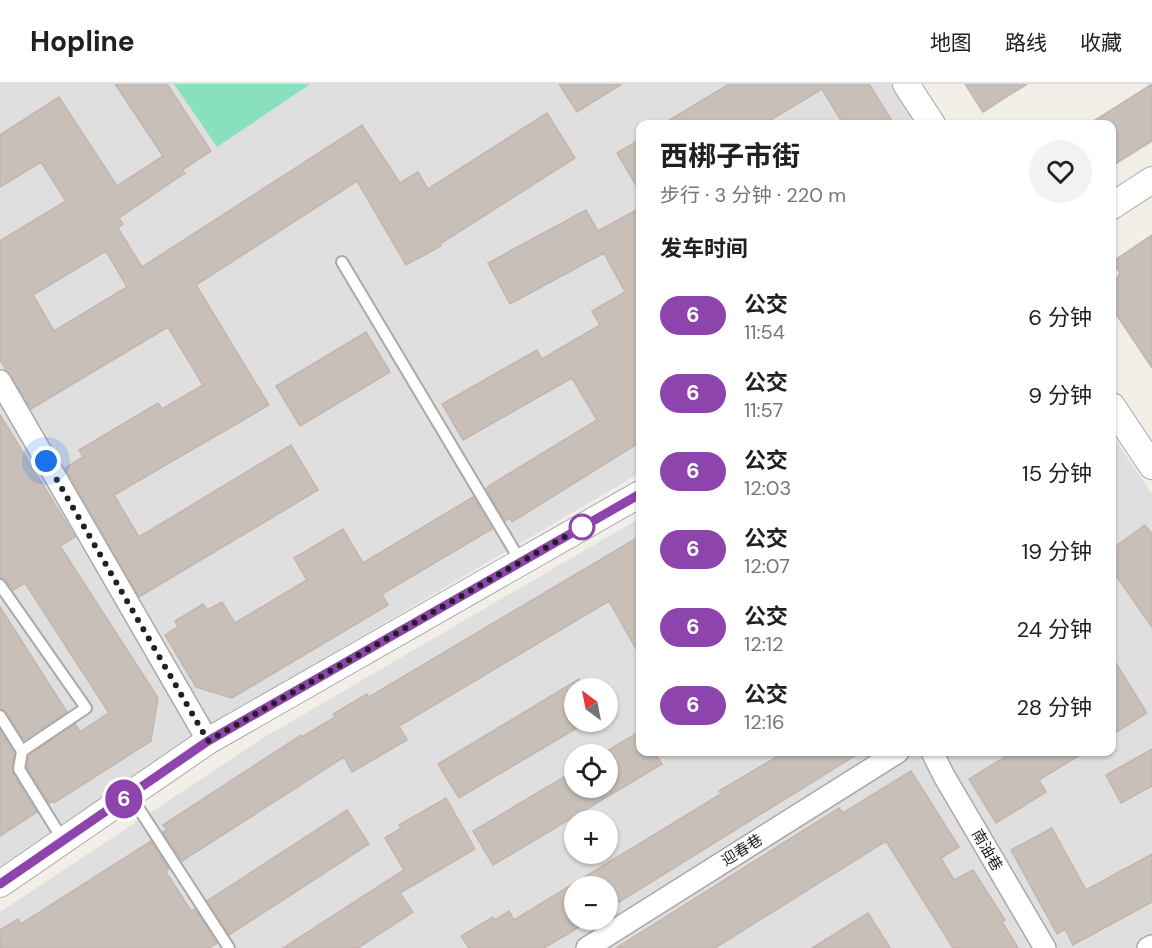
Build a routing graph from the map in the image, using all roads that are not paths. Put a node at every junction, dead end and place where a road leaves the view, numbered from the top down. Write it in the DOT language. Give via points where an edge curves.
graph roads {
  1 [pos="906,84"];
  2 [pos="929,120"];
  3 [pos="1152,180"];
  4 [pos="1116,203"];
  5 [pos="342,262"];
  6 [pos="0,381"];
  7 [pos="1116,412"];
  8 [pos="1152,466"];
  9 [pos="636,496"];
  10 [pos="521,562"];
  11 [pos="0,585"];
  12 [pos="0,716"];
  13 [pos="208,741"];
  14 [pos="22,751"];
  15 [pos="892,756"];
  16 [pos="934,756"];
  17 [pos="130,795"];
  18 [pos="63,840"];
  19 [pos="0,884"];
  20 [pos="593,946"];
  21 [pos="229,948"];
  22 [pos="1045,948"];
  1 -- 2 [label="street"];
  3 -- 4 [label="street"];
  5 -- 10 [label="lane"];
  6 -- 13 [label="street"];
  7 -- 8 [label="street"];
  9 -- 10 [label="street"];
  10 -- 13 [label="street"];
  11 -- 14 [label="lane" via="86,708"];
  12 -- 14 [label="lane"];
  13 -- 17 [label="street"];
  14 -- 18 [label="lane" via="19,770"];
  15 -- 20 [label="street, 迎春巷"];
  16 -- 22 [label="street, 南油巷"];
  17 -- 18 [label="street"];
  17 -- 21 [label="lane"];
  18 -- 19 [label="street"];
}
